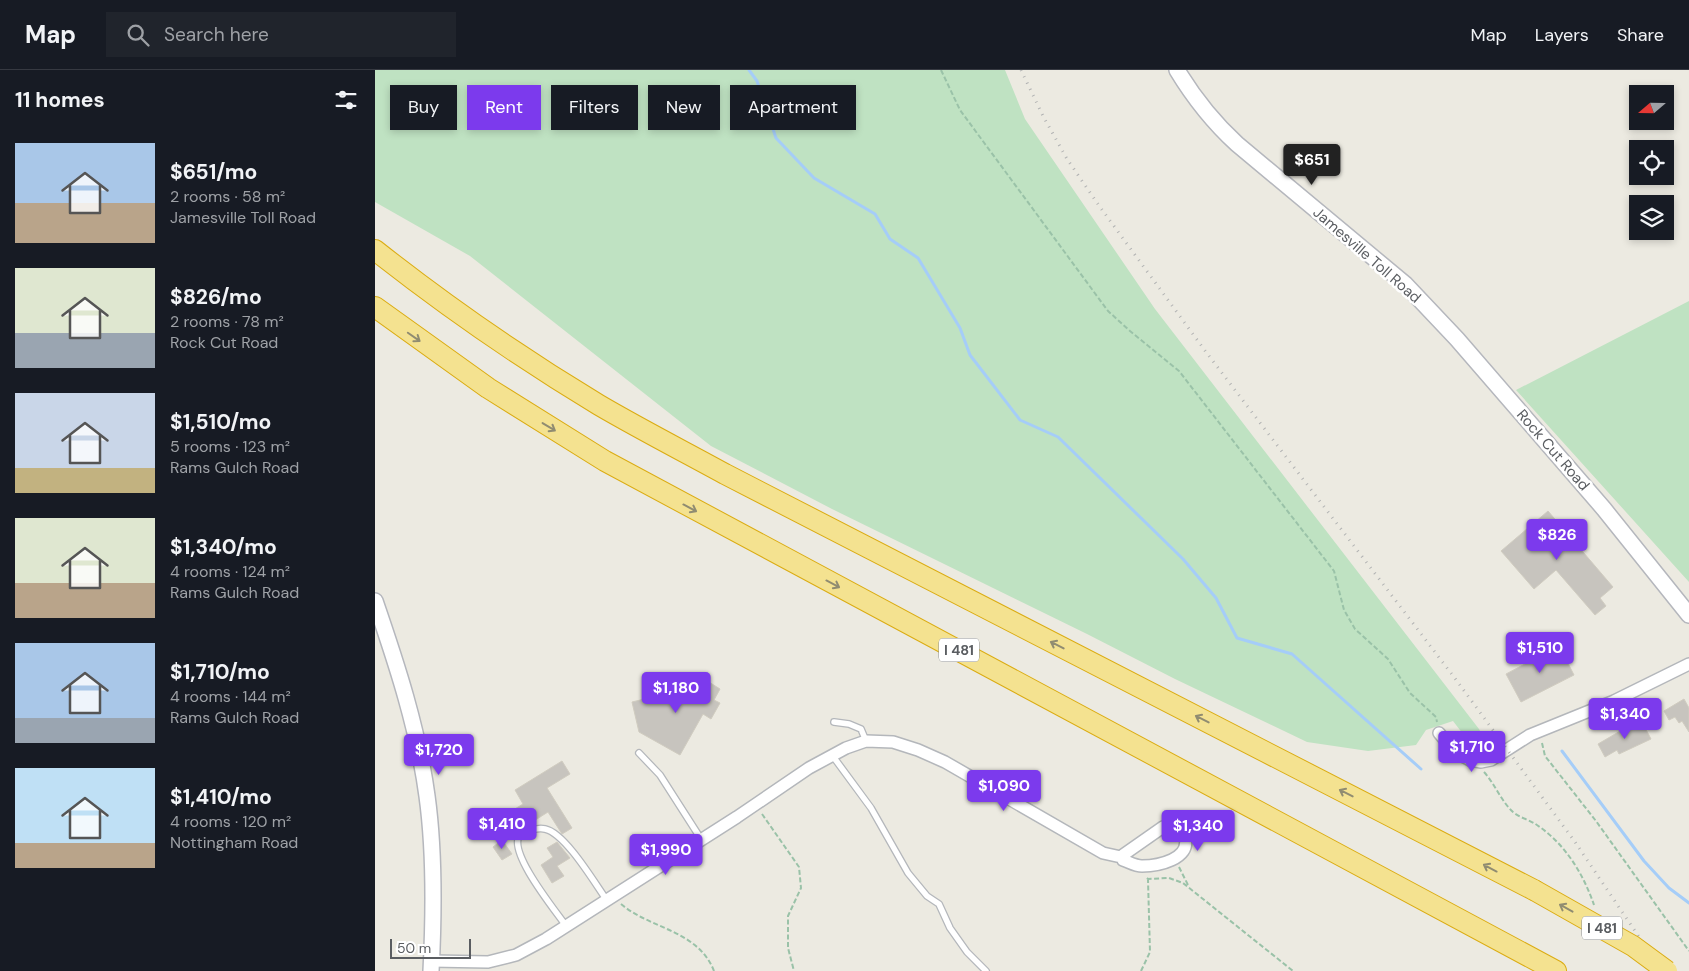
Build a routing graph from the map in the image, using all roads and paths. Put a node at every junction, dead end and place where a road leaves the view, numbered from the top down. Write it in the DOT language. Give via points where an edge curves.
graph roads {
  1 [pos="941,70"];
  2 [pos="1177,70"];
  3 [pos="375,250"];
  4 [pos="375,307"];
  5 [pos="1432,312"];
  6 [pos="375,601"];
  7 [pos="1689,615"];
  8 [pos="1689,664"];
  9 [pos="834,722"];
  10 [pos="1539,731"];
  11 [pos="1439,733"];
  12 [pos="866,741"];
  13 [pos="639,753"];
  14 [pos="832,755"];
  15 [pos="1470,760"];
  16 [pos="755,805"];
  17 [pos="701,839"];
  18 [pos="1177,857"];
  19 [pos="1121,858"];
  20 [pos="1143,866"];
  21 [pos="1148,879"];
  22 [pos="1190,888"];
  23 [pos="609,897"];
  24 [pos="1595,908"];
  25 [pos="566,926"];
  26 [pos="1689,951"];
  27 [pos="431,966"];
  28 [pos="714,971"];
  29 [pos="795,971"];
  30 [pos="986,971"];
  31 [pos="1141,971"];
  32 [pos="1293,971"];
  33 [pos="1556,971"];
  34 [pos="1667,971"];
  1 -- 11 [label="path" via="960,110 1108,311 1179,371 1334,571 1344,610 1355,629 1388,659 1410,693 1436,717"];
  2 -- 5 [label="street, Jamesville Toll Road" via="1213,121 1237,144 1405,284"];
  34 -- 3 [label="highway, I 481, one-way, bridge" via="1633,946 1534,890 725,474 609,410 530,362"];
  4 -- 33 [label="highway, I 481, one-way" via="488,388 614,465"];
  5 -- 7 [label="street, Rock Cut Road" via="1604,509"];
  6 -- 27 [label="street" via="409,704 426,791 433,864"];
  8 -- 10 [label="street"];
  9 -- 12 [label="lane" via="861,729"];
  10 -- 15 [label="street" via="1491,760"];
  10 -- 26 [label="path" via="1545,756"];
  11 -- 15 [label="street" via="1455,752"];
  12 -- 14 [label="street"];
  12 -- 19 [label="street" via="893,742 945,762 1103,853"];
  13 -- 17 [label="lane" via="660,775"];
  14 -- 16 [label="street"];
  14 -- 30 [label="lane" via="871,808 908,873 927,896 939,904 950,928"];
  15 -- 24 [label="path" via="1490,779 1515,814 1537,825 1569,855"];
  16 -- 17 [label="street"];
  16 -- 29 [label="path" via="799,867 801,888 788,916 788,948"];
  17 -- 23 [label="street"];
  18 -- 19 [label="street" via="1185,850 1186,844 1184,835 1175,826 1163,827"];
  18 -- 20 [label="street"];
  18 -- 22 [label="path"];
  19 -- 20 [label="street"];
  20 -- 21 [label="path"];
  21 -- 22 [label="path" via="1169,878"];
  21 -- 31 [label="path" via="1149,952"];
  22 -- 32 [label="path"];
  23 -- 25 [label="street"];
  23 -- 25 [label="lane" via="552,831 539,828 519,836 518,849 522,861"];
  23 -- 28 [label="path" via="688,939"];
  25 -- 27 [label="street" via="517,955 488,962"];
}
